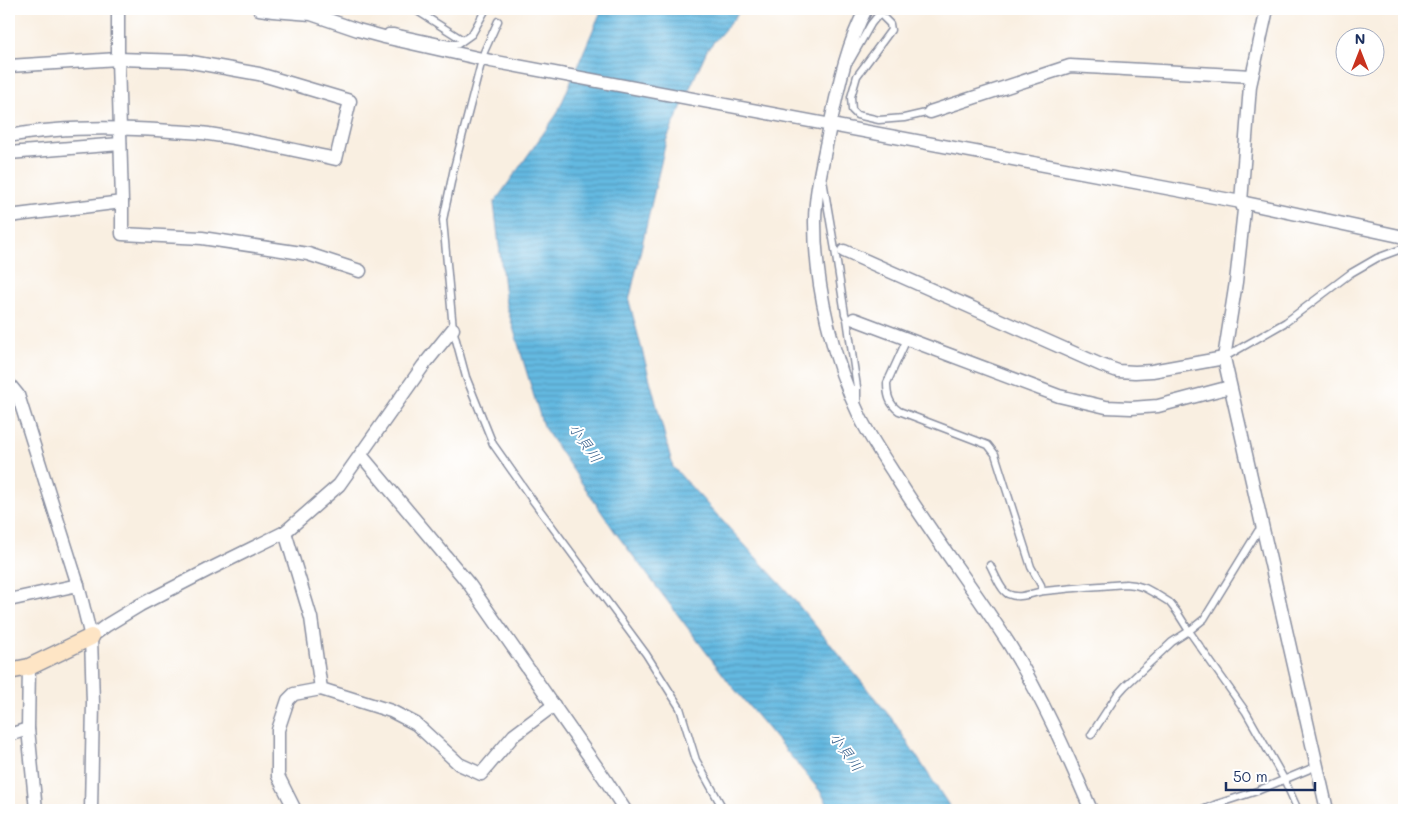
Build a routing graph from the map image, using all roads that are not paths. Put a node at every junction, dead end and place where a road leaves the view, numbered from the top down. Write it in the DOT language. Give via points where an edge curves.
graph roads {
  1 [pos="118,9"];
  2 [pos="259,9"];
  3 [pos="414,9"];
  4 [pos="486,9"];
  5 [pos="866,9"];
  6 [pos="1267,9"];
  7 [pos="498,22"];
  8 [pos="384,37"];
  9 [pos="463,40"];
  10 [pos="118,59"];
  11 [pos="487,60"];
  12 [pos="9,66"];
  13 [pos="842,74"];
  14 [pos="1252,76"];
  15 [pos="930,112"];
  16 [pos="826,124"];
  17 [pos="119,128"];
  18 [pos="9,136"];
  19 [pos="120,144"];
  20 [pos="9,153"];
  21 [pos="821,172"];
  22 [pos="122,202"];
  23 [pos="1241,202"];
  24 [pos="9,216"];
  25 [pos="1404,237"];
  26 [pos="1404,248"];
  27 [pos="840,251"];
  28 [pos="360,271"];
  29 [pos="850,319"];
  30 [pos="453,330"];
  31 [pos="907,339"];
  32 [pos="1224,358"];
  33 [pos="9,384"];
  34 [pos="1230,388"];
  35 [pos="13,396"];
  36 [pos="857,408"];
  37 [pos="361,455"];
  38 [pos="1263,528"];
  39 [pos="285,532"];
  40 [pos="990,565"];
  41 [pos="78,585"];
  42 [pos="1042,591"];
  43 [pos="9,600"];
  44 [pos="1189,631"];
  45 [pos="91,637"];
  46 [pos="29,666"];
  47 [pos="9,671"];
  48 [pos="321,690"];
  49 [pos="554,705"];
  50 [pos="28,729"];
  51 [pos="9,735"];
  52 [pos="1090,735"];
  53 [pos="1317,766"];
  54 [pos="1284,779"];
  55 [pos="36,810"];
  56 [pos="91,810"];
  57 [pos="295,810"];
  58 [pos="625,810"];
  59 [pos="725,810"];
  60 [pos="1091,810"];
  61 [pos="1203,810"];
  62 [pos="1298,810"];
  63 [pos="1327,810"];
  1 -- 10 [label="street"];
  2 -- 8 [label="street" via="311,14"];
  3 -- 9 [label="lane"];
  4 -- 9 [label="lane" via="472,34"];
  5 -- 13 [label="street" via="854,34"];
  6 -- 14 [label="street"];
  7 -- 11 [label="lane"];
  8 -- 9 [label="lane" via="393,32 449,44"];
  8 -- 11 [label="street"];
  10 -- 12 [label="street"];
  10 -- 17 [label="street"];
  10 -- 17 [label="street" via="186,62 259,74 350,101 336,159 208,134"];
  11 -- 16 [label="street"];
  11 -- 30 [label="lane" via="454,168 443,220"];
  13 -- 15 [label="lane" via="879,14 890,24 891,30 857,76 851,98 852,110 857,115 879,120"];
  13 -- 16 [label="street"];
  14 -- 15 [label="street" via="1070,66"];
  14 -- 23 [label="street"];
  16 -- 21 [label="street"];
  16 -- 23 [label="street"];
  17 -- 18 [label="street" via="67,129"];
  17 -- 19 [label="street"];
  19 -- 20 [label="street"];
  19 -- 22 [label="street"];
  21 -- 27 [label="lane"];
  21 -- 36 [label="street" via="815,222 819,275 839,362"];
  22 -- 24 [label="street"];
  22 -- 28 [label="street" via="122,234 202,238 308,254"];
  23 -- 25 [label="street"];
  23 -- 32 [label="street" via="1244,210"];
  26 -- 32 [label="lane" via="1351,273 1286,322"];
  27 -- 29 [label="lane" via="845,314"];
  27 -- 32 [label="street" via="1118,371 1152,371"];
  29 -- 31 [label="street"];
  29 -- 36 [label="lane"];
  30 -- 37 [label="street" via="423,366"];
  30 -- 59 [label="lane" via="466,377 493,444 646,654 680,708 696,760"];
  31 -- 34 [label="street" via="1059,396 1106,406 1158,406"];
  31 -- 42 [label="lane" via="887,383 892,406 992,449"];
  32 -- 34 [label="street"];
  33 -- 35 [label="street"];
  34 -- 38 [label="street"];
  35 -- 41 [label="street"];
  36 -- 60 [label="street" via="877,448 913,505 1010,645 1055,729"];
  37 -- 39 [label="street" via="339,485"];
  37 -- 49 [label="street" via="469,584"];
  38 -- 44 [label="lane" via="1258,531 1204,618"];
  38 -- 53 [label="street"];
  39 -- 45 [label="street" via="140,605"];
  39 -- 48 [label="street" via="311,618"];
  40 -- 42 [label="lane" via="1007,594 1027,596"];
  41 -- 43 [label="street"];
  41 -- 45 [label="street"];
  42 -- 44 [label="lane" via="1135,585 1169,602"];
  44 -- 52 [label="lane" via="1172,642 1125,686"];
  44 -- 54 [label="lane" via="1246,712"];
  45 -- 46 [label="street"];
  45 -- 56 [label="street"];
  46 -- 47 [label="street"];
  46 -- 50 [label="street"];
  48 -- 49 [label="street" via="391,711 416,724 458,764 481,774 514,735"];
  48 -- 57 [label="street" via="294,694 288,700 278,730 278,776"];
  49 -- 58 [label="street"];
  50 -- 51 [label="street"];
  50 -- 55 [label="street"];
  53 -- 54 [label="lane"];
  53 -- 63 [label="street"];
  54 -- 61 [label="lane"];
  54 -- 62 [label="lane"];
}
